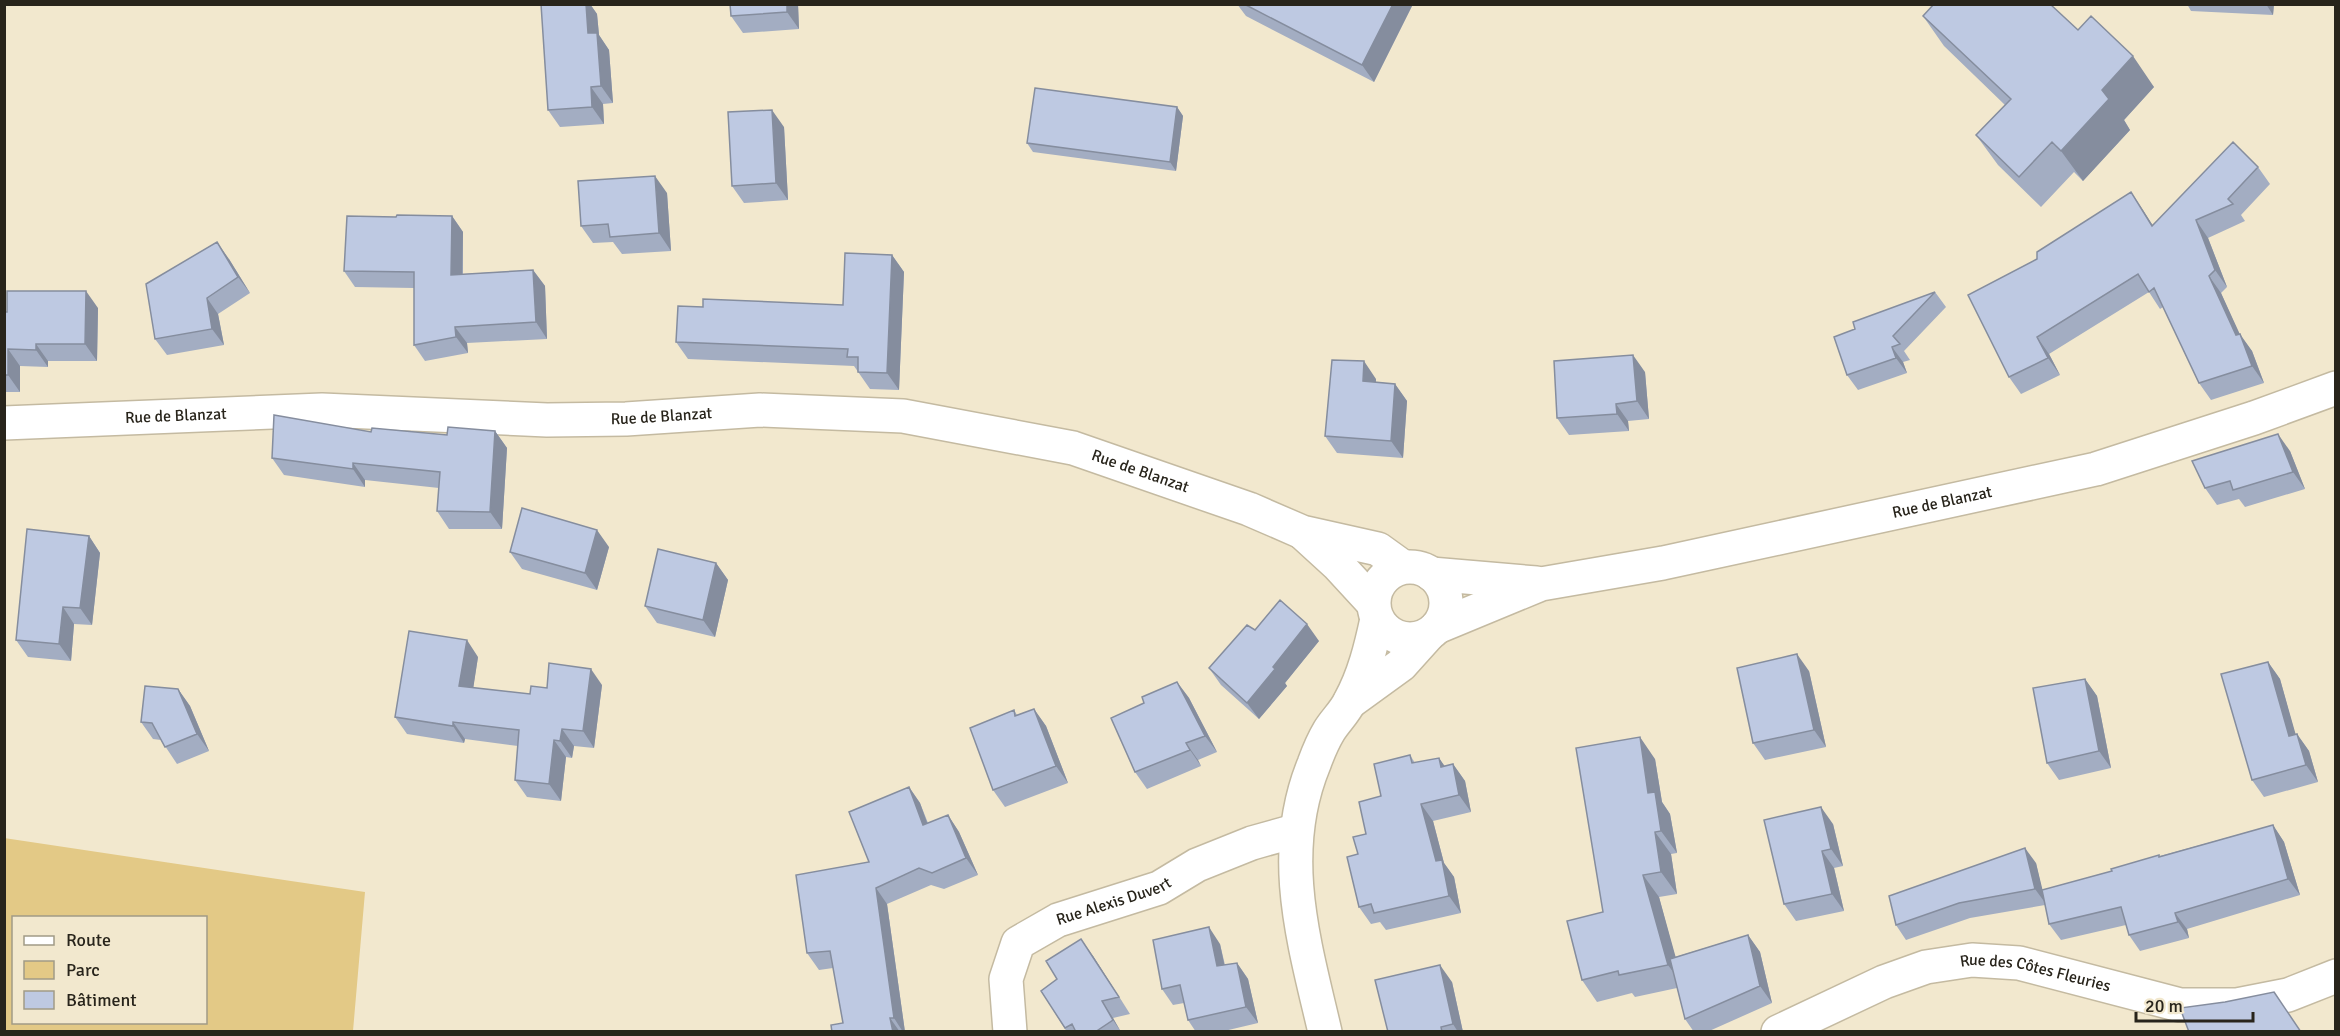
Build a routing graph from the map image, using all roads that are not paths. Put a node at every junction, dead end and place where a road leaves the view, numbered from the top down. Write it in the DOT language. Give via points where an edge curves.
graph roads {
  1 [pos="2336,388"];
  2 [pos="4,423"];
  3 [pos="1302,532"];
  4 [pos="1417,570"];
  5 [pos="1541,584"];
  6 [pos="1375,611"];
  7 [pos="1433,631"];
  8 [pos="1350,702"];
  9 [pos="1295,831"];
  10 [pos="2336,976"];
  11 [pos="1010,1032"];
  12 [pos="1325,1032"];
  13 [pos="1778,1032"];
  1 -- 5 [label="street, Rue de Blanzat" via="2096,469 1674,561"];
  2 -- 3 [label="street, Rue de Blanzat" via="322,410 547,420 760,410 903,416 1073,448 1249,509"];
  3 -- 4 [label="street, Rue de Blanzat" via="1378,549"];
  3 -- 6 [label="street, Rue de Blanzat" via="1338,565"];
  4 -- 5 [label="street, Rue de Blanzat"];
  4 -- 6 [label="street" via="1391,571 1382,579 1376,590"];
  4 -- 7 [label="street" via="1442,585 1446,599 1444,614"];
  5 -- 7 [label="street, Rue de Blanzat"];
  6 -- 7 [label="street" via="1384,629 1394,636 1417,639"];
  6 -- 8 [label="street" via="1369,654"];
  7 -- 8 [label="street" via="1401,665"];
  8 -- 9 [label="street" via="1328,732 1313,766"];
  9 -- 11 [label="street, Rue Alexis Duvert" via="1197,865 1159,888 1058,920 1017,943 1006,979"];
  9 -- 12 [label="street" via="1294,878 1303,939"];
  10 -- 13 [label="street, Rue des Côtes Fleuries" via="2288,995 2237,1005 2180,1005 2019,963 1972,960 1926,967 1884,982"];
}
